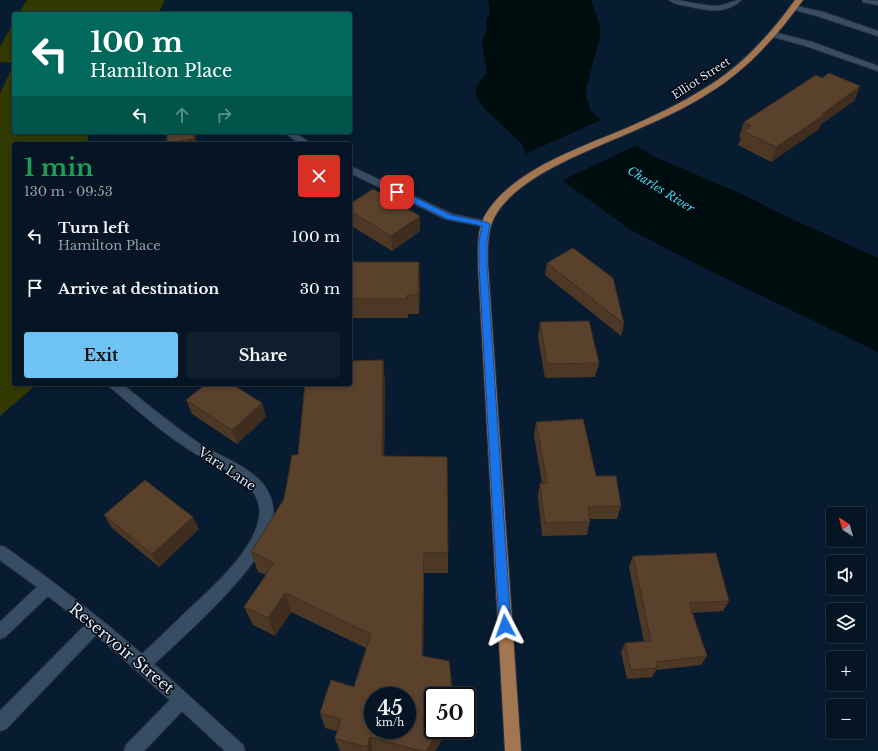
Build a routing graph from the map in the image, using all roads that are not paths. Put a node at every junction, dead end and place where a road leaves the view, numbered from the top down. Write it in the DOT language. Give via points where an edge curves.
graph roads {
  1 [pos="673,0"];
  2 [pos="737,0"];
  3 [pos="799,0"];
  4 [pos="866,0"];
  5 [pos="878,3"];
  6 [pos="794,7"];
  7 [pos="773,34"];
  8 [pos="878,34"];
  9 [pos="878,69"];
  10 [pos="290,134"];
  11 [pos="304,142"];
  12 [pos="352,169"];
  13 [pos="486,224"];
  14 [pos="117,386"];
  15 [pos="0,552"];
  16 [pos="48,586"];
  17 [pos="96,624"];
  18 [pos="0,632"];
  19 [pos="143,664"];
  20 [pos="182,699"];
  21 [pos="0,723"];
  22 [pos="132,751"];
  23 [pos="237,751"];
  24 [pos="513,751"];
  1 -- 2 [label="street" via="716,8 729,6"];
  3 -- 6 [label="main road, Elliot Street"];
  4 -- 5 [label="street"];
  6 -- 7 [label="main road, Elliot Street"];
  6 -- 8 [label="street"];
  7 -- 9 [label="street"];
  7 -- 13 [label="main road, Elliot Street" via="742,65 712,88 678,107 543,169 510,193"];
  10 -- 11 [label="street"];
  12 -- 13 [label="street" via="449,217"];
  13 -- 24 [label="main road" via="483,265"];
  14 -- 19 [label="street, Vara Lane" via="177,434 258,489 265,500 267,515 263,531 240,568"];
  15 -- 16 [label="street, Reservoir Street"];
  16 -- 17 [label="street, Reservoir Street"];
  16 -- 18 [label="street"];
  17 -- 19 [label="street, Reservoir Street"];
  17 -- 21 [label="street"];
  19 -- 20 [label="street, Reservoir Street"];
  20 -- 22 [label="street"];
  20 -- 23 [label="street, Reservoir Street"];
}
